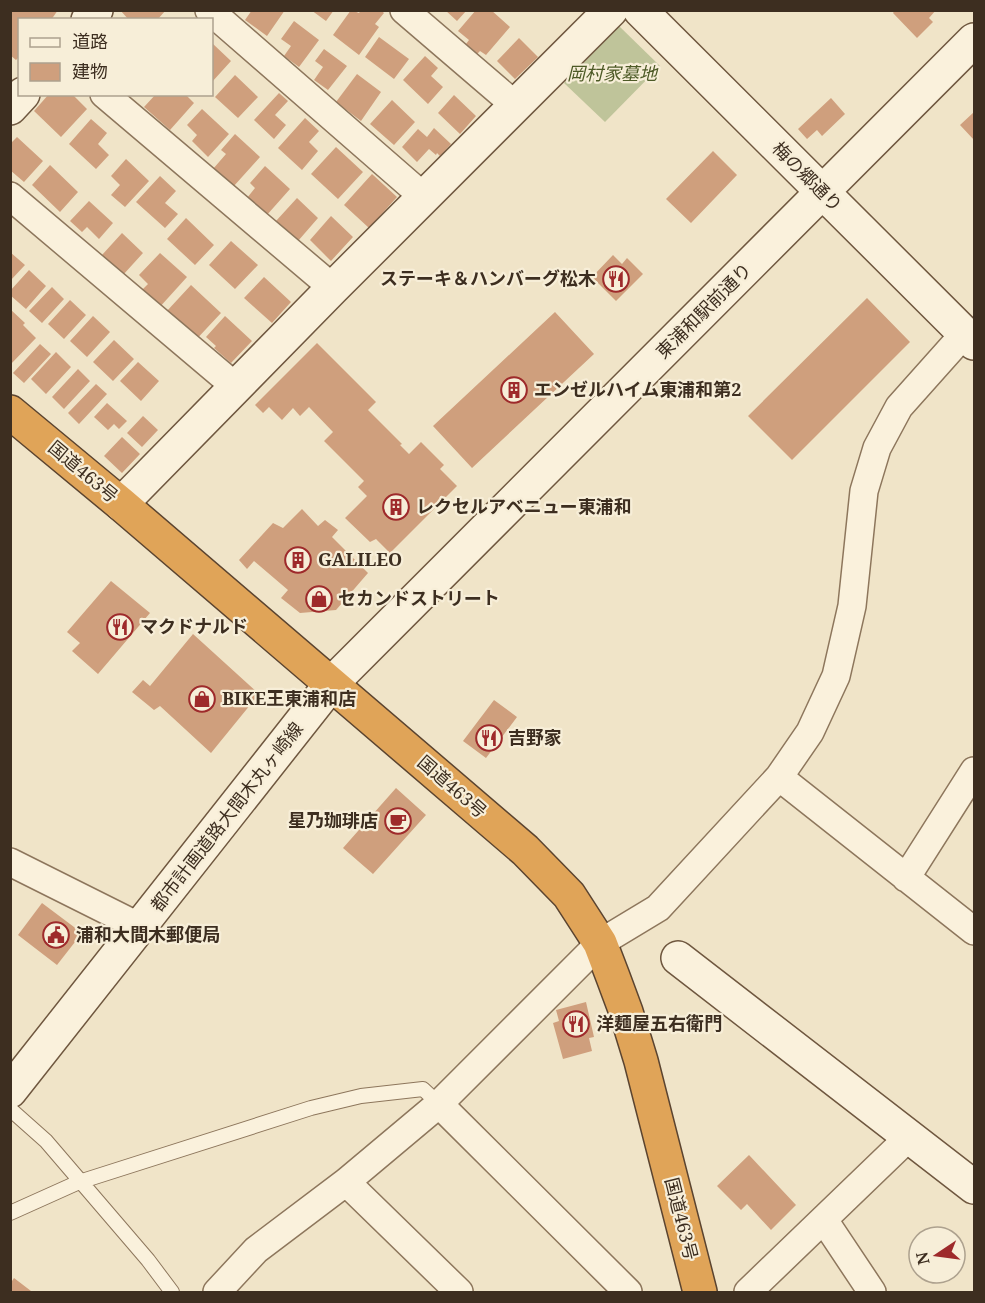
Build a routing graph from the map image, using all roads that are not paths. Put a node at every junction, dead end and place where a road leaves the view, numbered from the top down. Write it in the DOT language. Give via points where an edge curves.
graph roads {
  1 [pos="209,10"];
  2 [pos="404,10"];
  3 [pos="611,10"];
  4 [pos="639,10"];
  5 [pos="975,40"];
  6 [pos="21,96"];
  7 [pos="106,96"];
  8 [pos="516,106"];
  9 [pos="10,108"];
  10 [pos="822,192"];
  11 [pos="10,196"];
  12 [pos="425,198"];
  13 [pos="333,288"];
  14 [pos="971,333"];
  15 [pos="236,387"];
  16 [pos="10,412"];
  17 [pos="121,504"];
  18 [pos="332,683"];
  19 [pos="975,771"];
  20 [pos="779,777"];
  21 [pos="10,861"];
  22 [pos="906,878"];
  23 [pos="141,927"];
  24 [pos="975,932"];
  25 [pos="600,943"];
  26 [pos="678,958"];
  27 [pos="10,1091"];
  28 [pos="439,1104"];
  29 [pos="10,1109"];
  30 [pos="909,1137"];
  31 [pos="79,1182"];
  32 [pos="346,1182"];
  33 [pos="975,1186"];
  34 [pos="10,1213"];
  35 [pos="824,1220"];
  36 [pos="172,1293"];
  37 [pos="217,1293"];
  38 [pos="459,1293"];
  39 [pos="627,1293"];
  40 [pos="700,1293"];
  41 [pos="748,1293"];
  42 [pos="872,1293"];
  1 -- 12 [label="street"];
  2 -- 8 [label="street"];
  3 -- 8 [label="street"];
  4 -- 10 [label="street, 梅の郷通り"];
  5 -- 10 [label="street, 東浦和駅前通り"];
  6 -- 9 [label="street"];
  7 -- 13 [label="street"];
  8 -- 12 [label="street"];
  10 -- 14 [label="street, 梅の郷通り"];
  10 -- 18 [label="street, 東浦和駅前通り"];
  11 -- 15 [label="street"];
  12 -- 13 [label="street"];
  13 -- 15 [label="street"];
  14 -- 20 [label="street" via="899,407 877,448 864,491 852,606 836,676 810,732"];
  15 -- 17 [label="street"];
  16 -- 17 [label="highway, 国道463号"];
  17 -- 18 [label="highway, 国道463号"];
  18 -- 23 [label="street, 都市計画道路大間木丸ヶ崎線"];
  18 -- 25 [label="highway, 国道463号" via="525,850 569,895"];
  19 -- 22 [label="street"];
  20 -- 22 [label="street"];
  20 -- 25 [label="street" via="658,908"];
  21 -- 23 [label="street"];
  22 -- 24 [label="street"];
  23 -- 27 [label="street, 都市計画道路大間木丸ヶ崎線"];
  25 -- 28 [label="street"];
  25 -- 40 [label="highway, 国道463号" via="641,1061"];
  26 -- 30 [label="street"];
  28 -- 31 [label="lane" via="423,1089 360,1096"];
  28 -- 32 [label="street"];
  28 -- 39 [label="street"];
  29 -- 31 [label="lane" via="46,1141"];
  30 -- 33 [label="street"];
  30 -- 35 [label="street"];
  31 -- 34 [label="lane"];
  31 -- 36 [label="lane"];
  32 -- 37 [label="street" via="256,1250"];
  32 -- 38 [label="street"];
  35 -- 41 [label="street"];
  35 -- 42 [label="street"];
}
